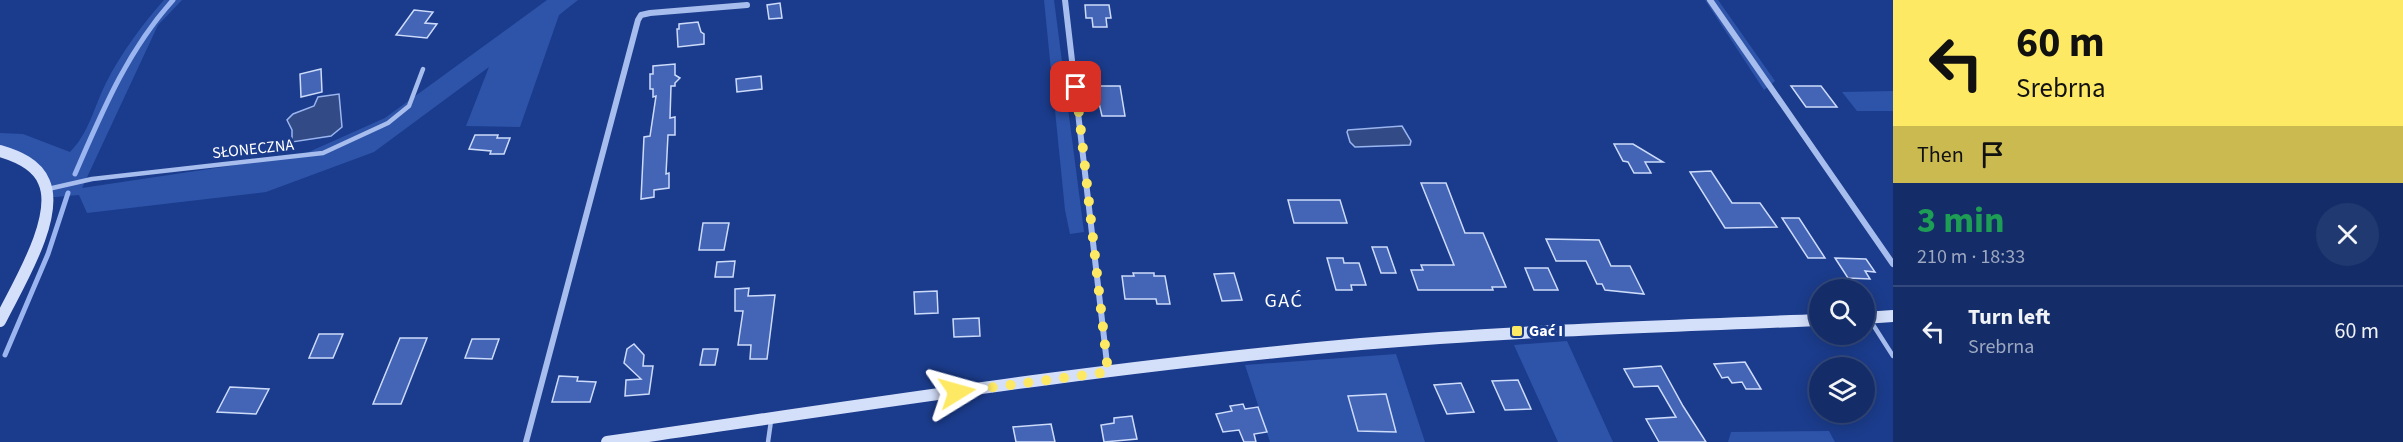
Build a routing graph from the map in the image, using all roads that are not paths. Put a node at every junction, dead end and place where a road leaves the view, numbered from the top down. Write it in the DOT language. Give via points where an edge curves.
graph roads {
  1 [pos="1065,0"];
  2 [pos="1710,0"];
  3 [pos="747,5"];
  4 [pos="423,69"];
  5 [pos="0,151"];
  6 [pos="48,189"];
  7 [pos="1893,264"];
  8 [pos="1893,316"];
  9 [pos="1875,317"];
  10 [pos="1809,320"];
  11 [pos="0,321"];
  12 [pos="1875,330"];
  13 [pos="1893,356"];
  14 [pos="1108,372"];
  15 [pos="771,418"];
  16 [pos="526,442"];
  17 [pos="607,442"];
  18 [pos="768,442"];
  1 -- 14 [label="street"];
  2 -- 7 [label="street"];
  3 -- 16 [label="street" via="650,13 638,20"];
  4 -- 6 [label="lane, SŁONECZNA" via="409,106 388,123 323,153 92,179"];
  5 -- 6 [label="street" via="34,167"];
  6 -- 11 [label="street" via="38,239"];
  8 -- 9 [label="street"];
  10 -- 14 [label="street" via="1517,331 1357,344"];
  12 -- 13 [label="lane"];
  14 -- 15 [label="street"];
  15 -- 17 [label="street"];
  15 -- 18 [label="lane"];
}
